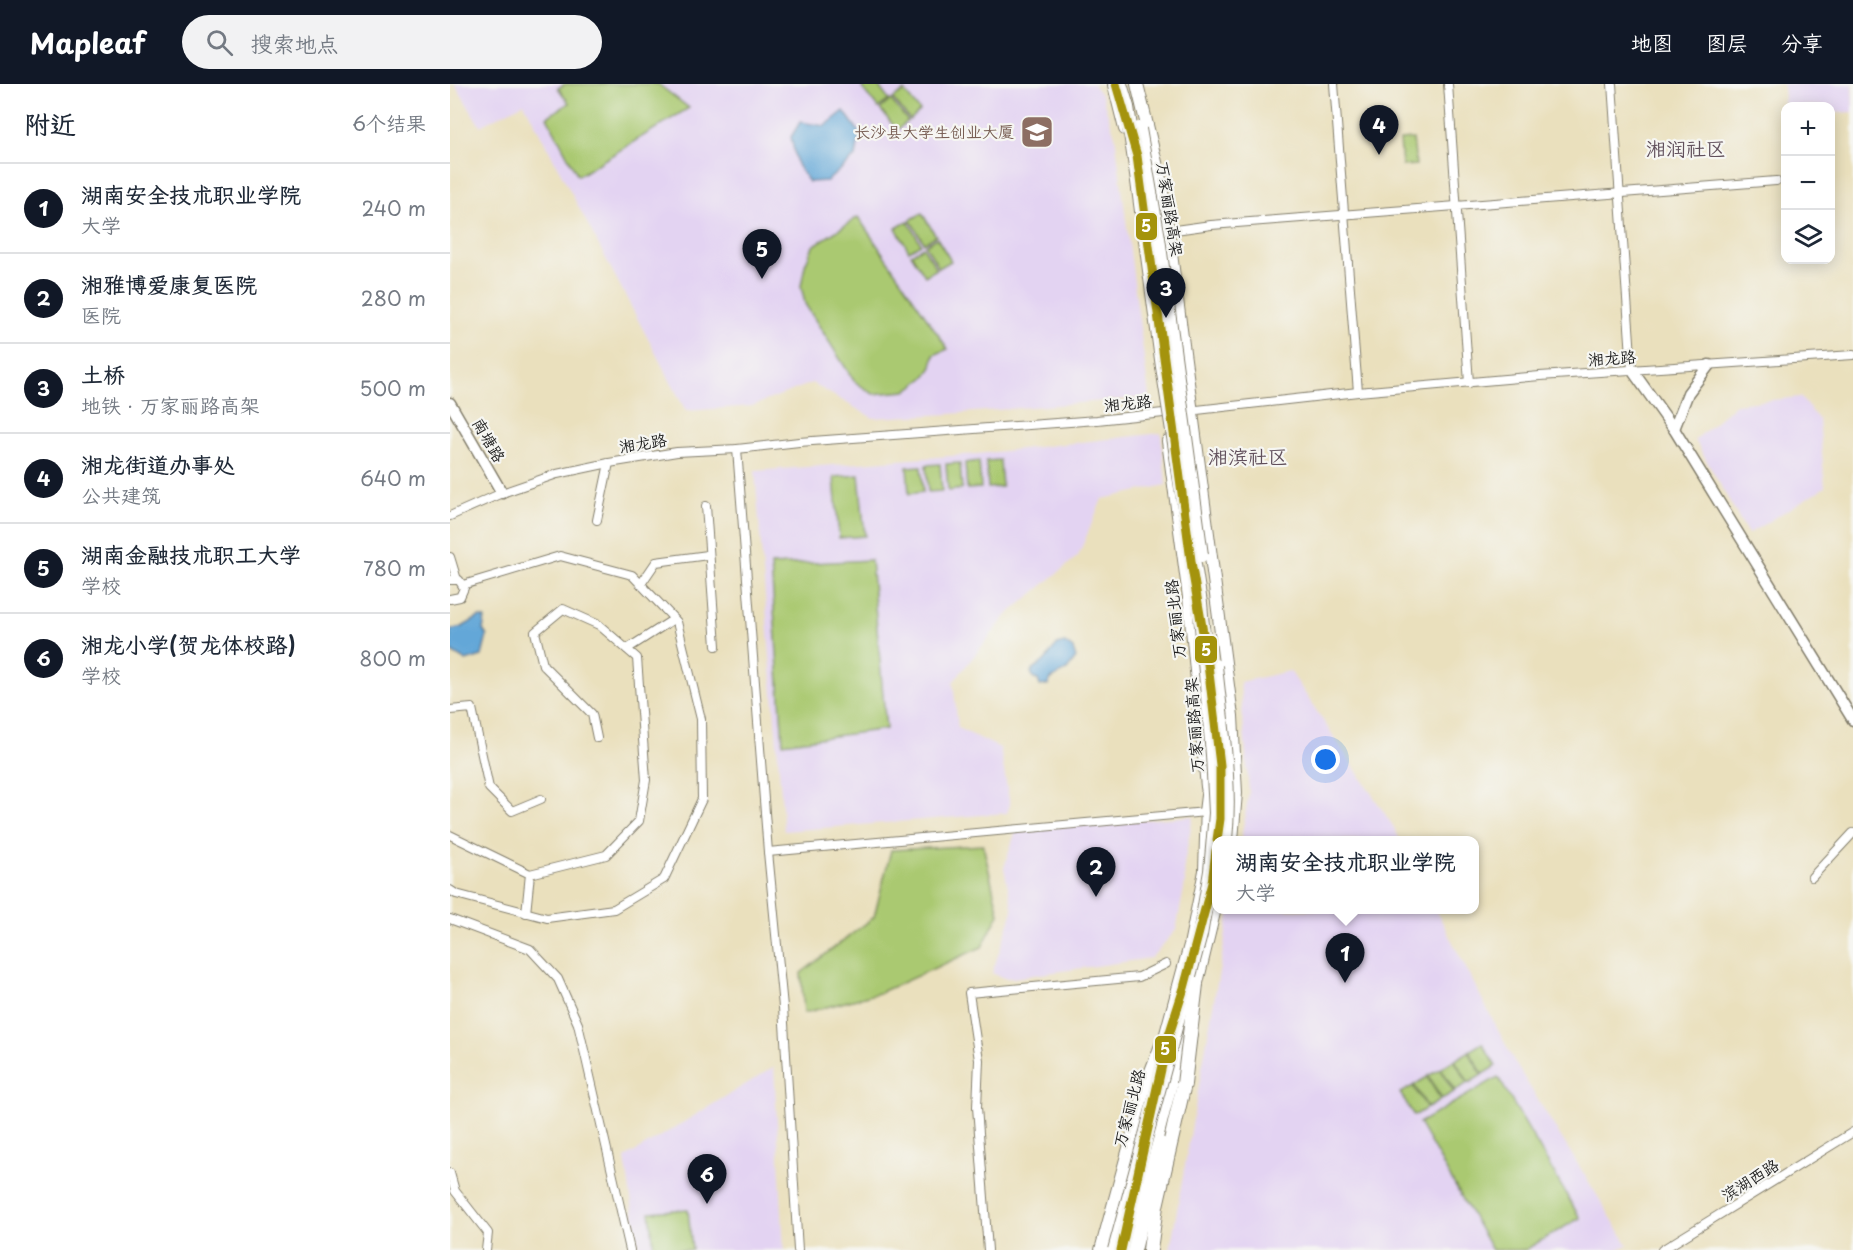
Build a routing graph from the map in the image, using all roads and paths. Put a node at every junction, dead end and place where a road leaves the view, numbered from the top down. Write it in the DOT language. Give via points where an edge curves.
graph roads {
  1 [pos="1114,84"];
  2 [pos="1120,84"];
  3 [pos="1128,84"];
  4 [pos="1137,84"];
  5 [pos="1334,84"];
  6 [pos="1448,84"];
  7 [pos="1612,84"];
  8 [pos="1776,181"];
  9 [pos="1620,193"];
  10 [pos="1456,206"];
  11 [pos="1344,214"];
  12 [pos="1168,231"];
  13 [pos="1853,355"];
  14 [pos="1709,365"];
  15 [pos="1632,370"];
  16 [pos="1469,383"];
  17 [pos="1358,392"];
  18 [pos="450,403"];
  19 [pos="1192,410"];
  20 [pos="1164,413"];
  21 [pos="1674,429"];
  22 [pos="737,449"];
  23 [pos="609,463"];
  24 [pos="502,493"];
  25 [pos="1184,502"];
  26 [pos="706,506"];
  27 [pos="450,516"];
  28 [pos="597,520"];
  29 [pos="708,555"];
  30 [pos="450,557"];
  31 [pos="457,581"];
  32 [pos="641,584"];
  33 [pos="450,599"];
  34 [pos="674,619"];
  35 [pos="716,645"];
  36 [pos="627,649"];
  37 [pos="450,710"];
  38 [pos="1853,720"];
  39 [pos="597,738"];
  40 [pos="541,799"];
  41 [pos="1206,812"];
  42 [pos="1853,833"];
  43 [pos="450,835"];
  44 [pos="1214,836"];
  45 [pos="1225,836"];
  46 [pos="1232,836"];
  47 [pos="768,852"];
  48 [pos="1212,859"];
  49 [pos="530,874"];
  50 [pos="1812,877"];
  51 [pos="450,890"];
  52 [pos="526,913"];
  53 [pos="1212,914"];
  54 [pos="1219,914"];
  55 [pos="450,919"];
  56 [pos="1166,964"];
  57 [pos="1192,983"];
  58 [pos="1853,1132"];
  59 [pos="450,1173"];
  60 [pos="1156,1206"];
  61 [pos="486,1250"];
  62 [pos="630,1250"];
  63 [pos="798,1250"];
  64 [pos="988,1250"];
  65 [pos="1102,1250"];
  66 [pos="1107,1250"];
  67 [pos="1115,1250"];
  68 [pos="1127,1250"];
  69 [pos="1135,1250"];
  70 [pos="1145,1250"];
  71 [pos="1150,1250"];
  72 [pos="1662,1250"];
  1 -- 20 [label="main road, 万家丽北路" via="1133,175"];
  2 -- 25 [label="highway, 万家丽路高架, bridge" via="1127,107"];
  3 -- 45 [label="highway, 万家丽路高架, bridge" via="1155,216 1209,612 1226,787"];
  4 -- 12 [label="main road"];
  5 -- 11 [label="street"];
  6 -- 10 [label="street"];
  7 -- 9 [label="street"];
  8 -- 9 [label="street"];
  9 -- 10 [label="street"];
  9 -- 15 [label="street"];
  10 -- 11 [label="street"];
  10 -- 16 [label="street"];
  11 -- 12 [label="street"];
  11 -- 17 [label="street"];
  12 -- 19 [label="main road"];
  13 -- 14 [label="street, 湘龙路"];
  14 -- 15 [label="street, 湘龙路"];
  14 -- 21 [label="street" via="1688,393"];
  15 -- 16 [label="street, 湘龙路"];
  15 -- 21 [label="street"];
  16 -- 17 [label="street, 湘龙路"];
  17 -- 19 [label="street, 湘龙路"];
  18 -- 24 [label="street, 南塘路"];
  19 -- 20 [label="street, 湘龙路"];
  19 -- 46 [label="main road" via="1232,716 1236,793"];
  20 -- 22 [label="street, 湘龙路"];
  20 -- 41 [label="main road, 万家丽北路" via="1189,597 1207,778"];
  21 -- 38 [label="street"];
  22 -- 23 [label="street, 湘龙路" via="677,452"];
  22 -- 47 [label="street"];
  23 -- 24 [label="street, 湘龙路" via="557,474"];
  23 -- 28 [label="street"];
  24 -- 27 [label="street, 湘龙路"];
  25 -- 41 [label="highway, bridge" via="1210,777"];
  25 -- 44 [label="highway, 万家丽路高架, bridge" via="1200,603 1213,755"];
  26 -- 29 [label="street"];
  29 -- 32 [label="street" via="656,562"];
  29 -- 35 [label="street"];
  30 -- 31 [label="street"];
  31 -- 32 [label="street" via="560,556 632,575"];
  31 -- 33 [label="street" via="464,591 460,597"];
  32 -- 34 [label="street"];
  34 -- 36 [label="street"];
  34 -- 52 [label="street" via="701,719 702,799 664,879 614,909 547,918"];
  36 -- 39 [label="street" via="599,625 563,609 535,632 543,665 592,714"];
  36 -- 49 [label="street" via="637,658 646,780 639,821 606,855"];
  37 -- 40 [label="street" via="472,708 489,788 512,811"];
  41 -- 47 [label="street"];
  41 -- 66 [label="main road, 万家丽北路" via="1205,871 1190,945"];
  42 -- 50 [label="street"];
  43 -- 49 [label="street"];
  47 -- 63 [label="street" via="783,1007"];
  48 -- 57 [label="highway, 万家丽路高架, bridge"];
  49 -- 52 [label="street"];
  51 -- 52 [label="street"];
  53 -- 57 [label="highway, 万家丽路高架"];
  54 -- 69 [label="main road"];
  55 -- 62 [label="street" via="530,949 558,979 578,1024"];
  56 -- 64 [label="street" via="1139,977 969,993 980,1060 977,1107"];
  57 -- 60 [label="highway, bridge" via="1184,1084"];
  57 -- 65 [label="highway, bridge" via="1149,1079"];
  57 -- 67 [label="highway, 万家丽路高架, bridge"];
  57 -- 68 [label="highway, 万家丽路高架, bridge"];
  58 -- 72 [label="street, 滨湖西路"];
  59 -- 61 [label="street" via="455,1191 488,1233"];
  60 -- 70 [label="highway"];
  60 -- 71 [label="highway"];
}
